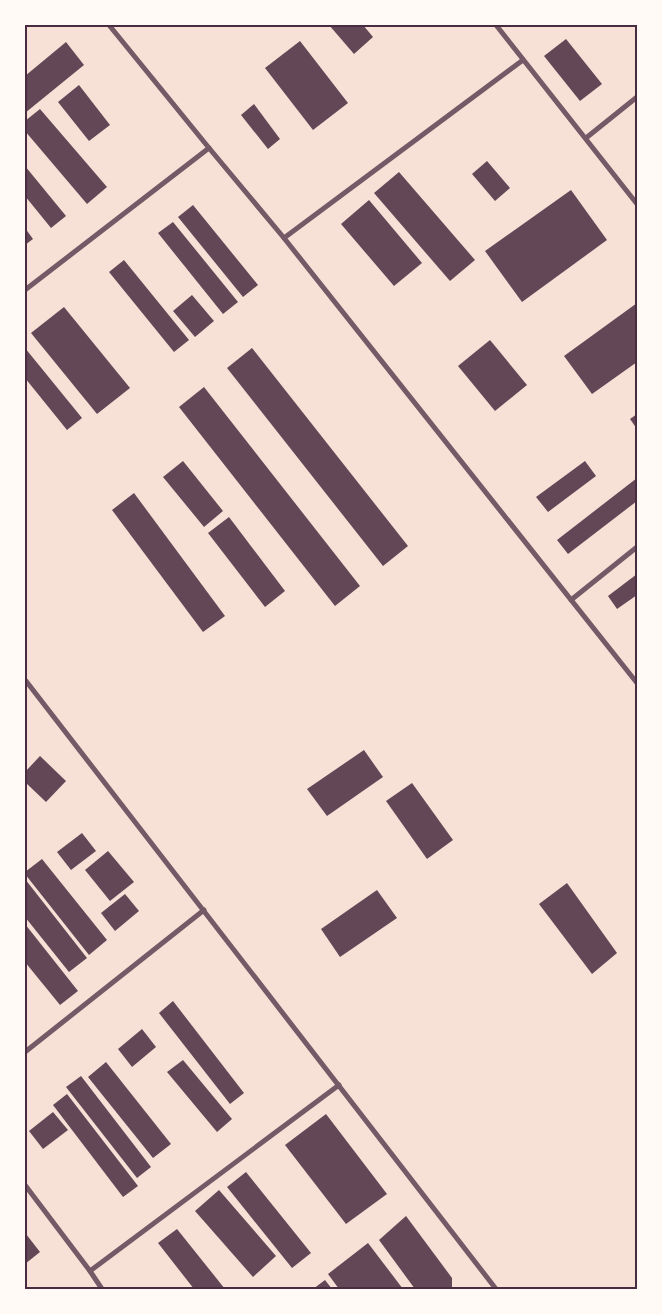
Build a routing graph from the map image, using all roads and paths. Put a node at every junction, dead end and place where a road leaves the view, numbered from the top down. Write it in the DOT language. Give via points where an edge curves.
graph roads {
  1 [pos="109,25"];
  2 [pos="496,25"];
  3 [pos="523,60"];
  4 [pos="637,97"];
  5 [pos="586,138"];
  6 [pos="209,148"];
  7 [pos="637,204"];
  8 [pos="284,238"];
  9 [pos="25,290"];
  10 [pos="637,547"];
  11 [pos="571,600"];
  12 [pos="25,681"];
  13 [pos="637,683"];
  14 [pos="204,910"];
  15 [pos="25,1052"];
  16 [pos="339,1086"];
  17 [pos="25,1185"];
  18 [pos="90,1271"];
  19 [pos="102,1289"];
  20 [pos="496,1289"];
  1 -- 6 [label="street"];
  2 -- 3 [label="street"];
  3 -- 5 [label="street"];
  3 -- 8 [label="street"];
  4 -- 5 [label="street"];
  5 -- 7 [label="street"];
  6 -- 8 [label="street"];
  6 -- 9 [label="street"];
  8 -- 11 [label="street"];
  10 -- 11 [label="street"];
  11 -- 13 [label="street"];
  12 -- 14 [label="street"];
  14 -- 15 [label="street"];
  14 -- 16 [label="street"];
  16 -- 18 [label="street"];
  16 -- 20 [label="street"];
  17 -- 18 [label="street"];
  18 -- 19 [label="street"];
}
